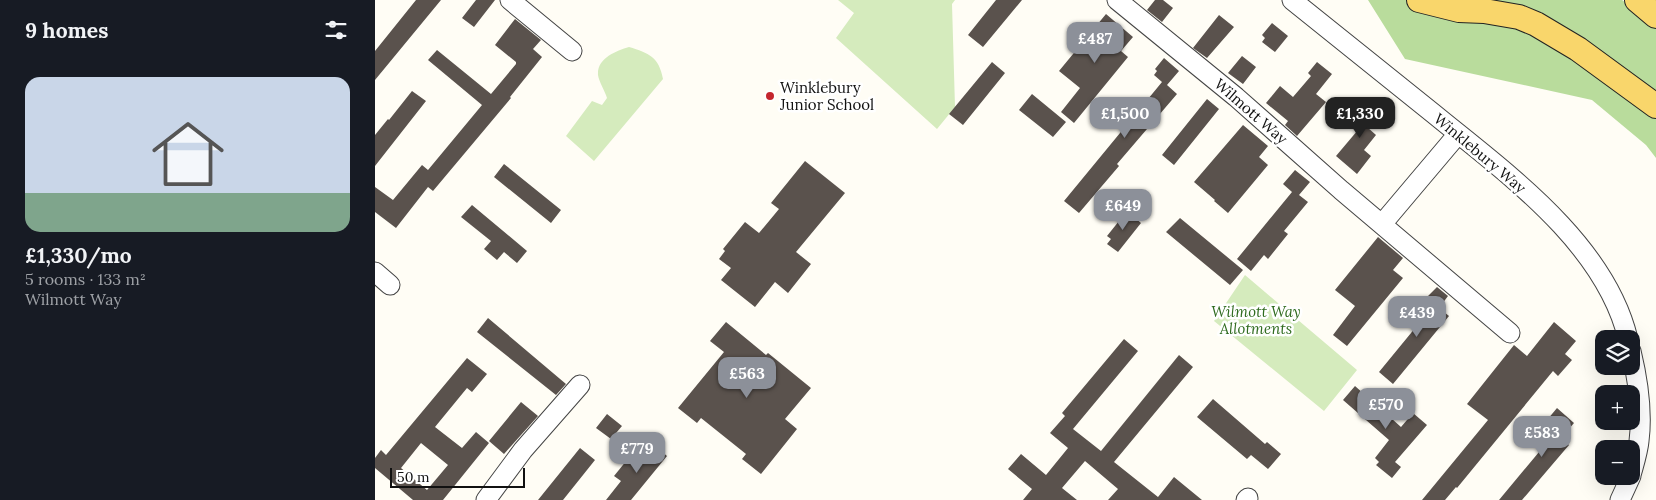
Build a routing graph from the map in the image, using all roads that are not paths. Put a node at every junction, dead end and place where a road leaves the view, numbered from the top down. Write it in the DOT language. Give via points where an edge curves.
graph roads {
  1 [pos="510,0"];
  2 [pos="1117,0"];
  3 [pos="1292,0"];
  4 [pos="1419,0"];
  5 [pos="1637,0"];
  6 [pos="1656,16"];
  7 [pos="572,51"];
  8 [pos="1656,106"];
  9 [pos="1458,134"];
  10 [pos="1382,224"];
  11 [pos="375,272"];
  12 [pos="390,285"];
  13 [pos="1625,330"];
  14 [pos="1510,333"];
  15 [pos="1637,375"];
  16 [pos="580,385"];
  17 [pos="1639,440"];
  18 [pos="1627,485"];
  19 [pos="486,500"];
  20 [pos="1620,500"];
  1 -- 7 [label="street"];
  2 -- 10 [label="street, Wilmott Way" via="1236,97"];
  3 -- 9 [label="street, Winklebury Way"];
  4 -- 8 [label="main road" via="1459,10 1484,10 1519,17 1536,24 1578,49"];
  5 -- 6 [label="main road"];
  9 -- 10 [label="street"];
  9 -- 13 [label="street, Winklebury Way" via="1563,226 1593,262 1614,299"];
  10 -- 14 [label="street, Wilmott Way"];
  11 -- 12 [label="street"];
  15 -- 17 [label="street" via="1641,412"];
  16 -- 19 [label="street" via="523,450"];
  18 -- 20 [label="street"];
}
